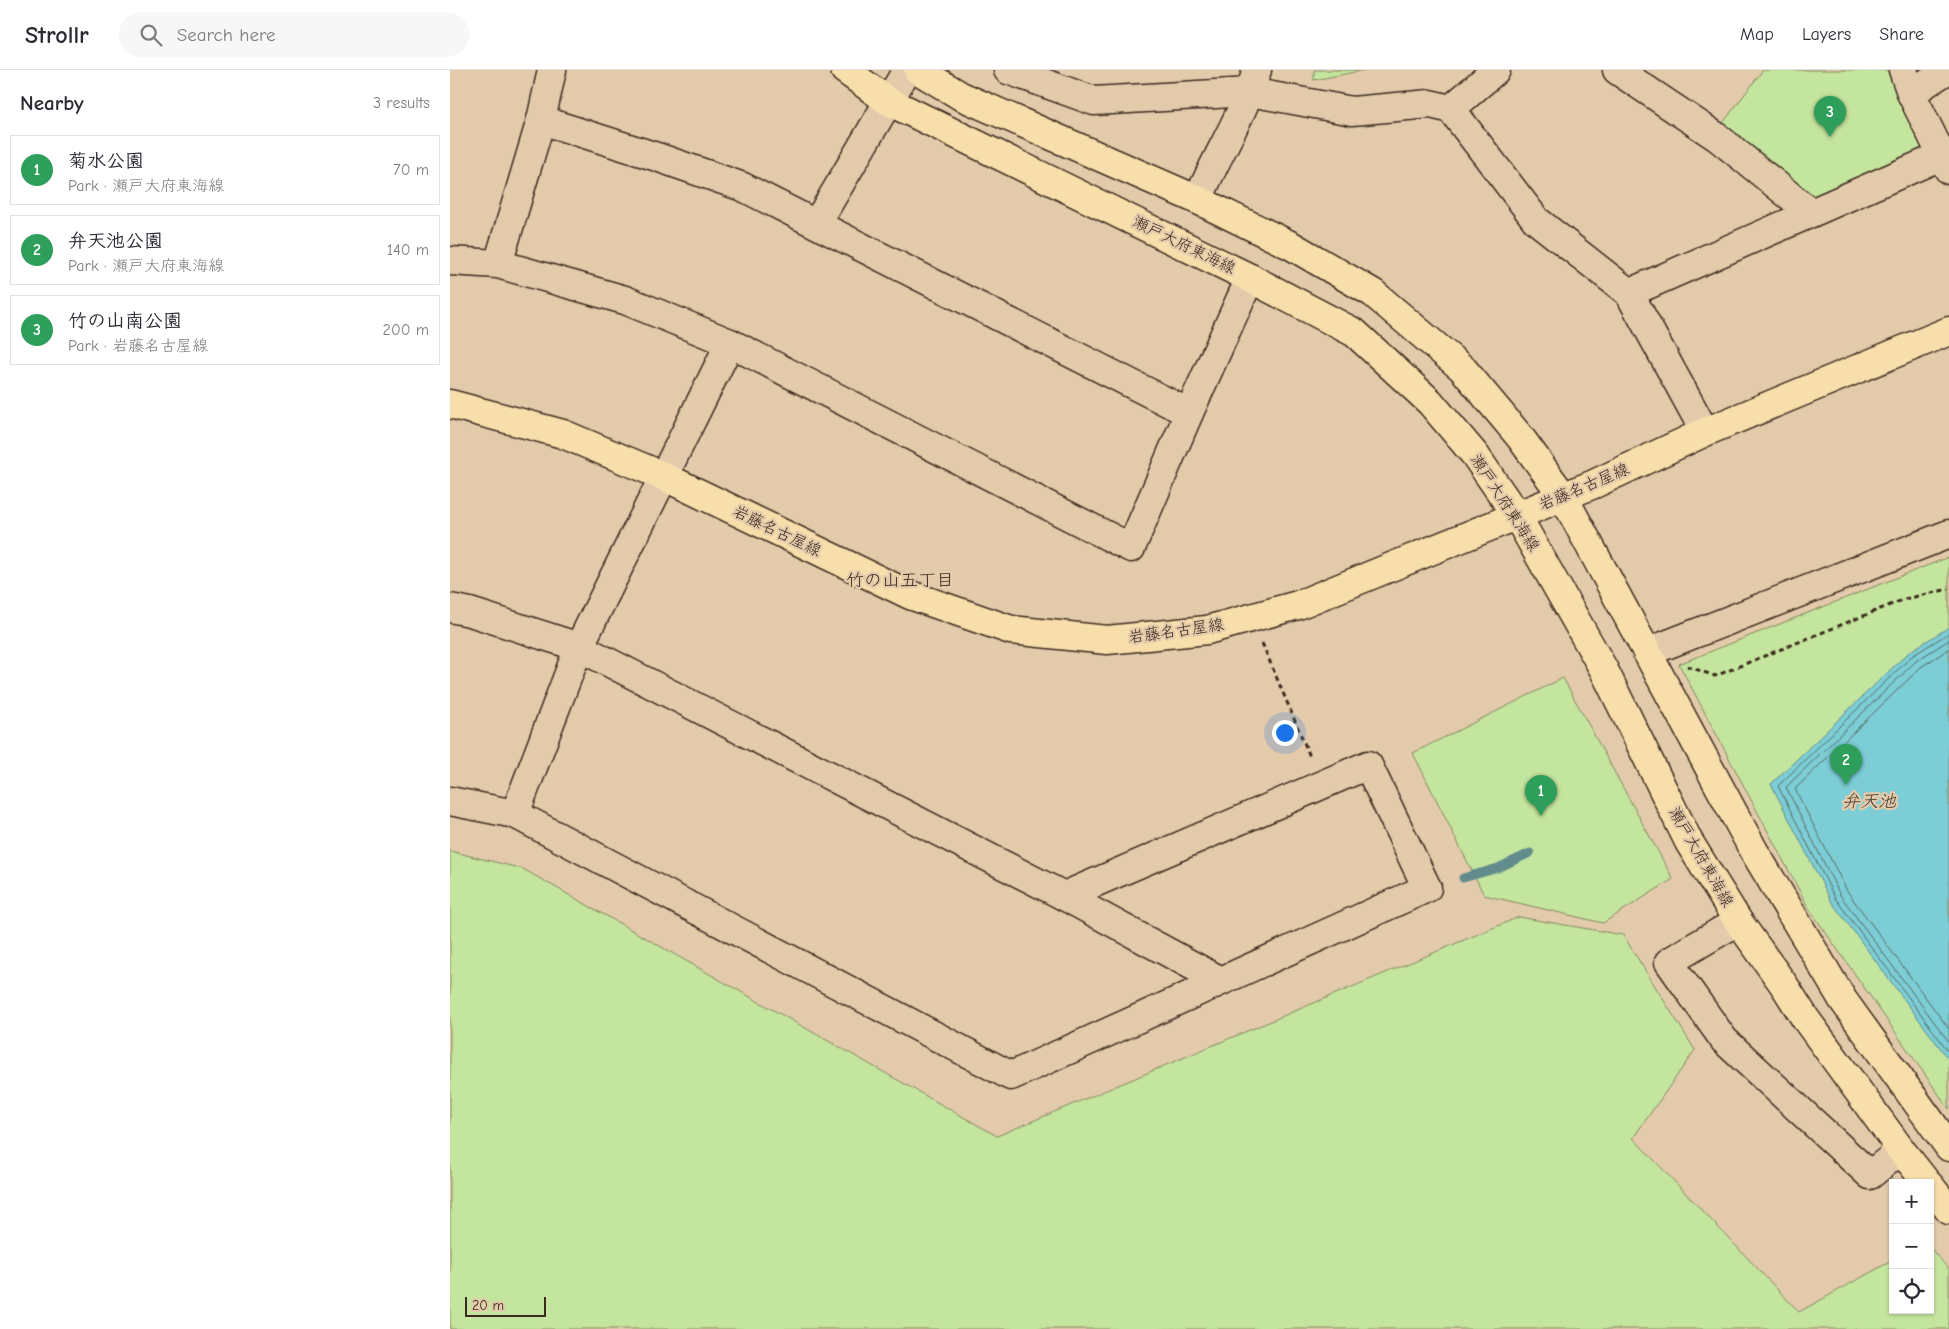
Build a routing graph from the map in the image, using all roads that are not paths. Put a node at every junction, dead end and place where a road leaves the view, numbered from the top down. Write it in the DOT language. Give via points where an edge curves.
graph roads {
  1 [pos="552,70"];
  2 [pos="845,70"];
  3 [pos="907,70"];
  4 [pos="918,70"];
  5 [pos="1008,70"];
  6 [pos="1496,70"];
  7 [pos="1617,70"];
  8 [pos="1948,70"];
  9 [pos="1253,81"];
  10 [pos="1907,82"];
  11 [pos="888,101"];
  12 [pos="1451,109"];
  13 [pos="541,120"];
  14 [pos="1946,160"];
  15 [pos="1198,200"];
  16 [pos="1810,212"];
  17 [pos="817,224"];
  18 [pos="450,261"];
  19 [pos="498,264"];
  20 [pos="1250,278"];
  21 [pos="1628,293"];
  22 [pos="1949,331"];
  23 [pos="730,343"];
  24 [pos="450,404"];
  25 [pos="1188,413"];
  26 [pos="1705,432"];
  27 [pos="663,476"];
  28 [pos="1563,496"];
  29 [pos="1517,516"];
  30 [pos="1949,534"];
  31 [pos="450,608"];
  32 [pos="579,647"];
  33 [pos="1648,652"];
  34 [pos="450,801"];
  35 [pos="516,814"];
  36 [pos="1064,896"];
  37 [pos="1738,921"];
  38 [pos="1221,981"];
  39 [pos="1949,1147"];
  40 [pos="1901,1150"];
  41 [pos="1924,1179"];
  42 [pos="1934,1191"];
  43 [pos="1949,1210"];
  1 -- 13 [label="street"];
  2 -- 11 [label="main road, 瀬戸大府東海線"];
  3 -- 11 [label="street"];
  4 -- 15 [label="main road" via="961,96"];
  5 -- 9 [label="street" via="1094,101"];
  6 -- 12 [label="street"];
  7 -- 16 [label="street" via="1717,137"];
  8 -- 10 [label="street"];
  9 -- 12 [label="street" via="1352,111 1430,104"];
  9 -- 15 [label="street"];
  10 -- 14 [label="street"];
  11 -- 17 [label="street"];
  11 -- 20 [label="main road, 瀬戸大府東海線"];
  12 -- 21 [label="street" via="1536,220"];
  13 -- 17 [label="street" via="743,187"];
  13 -- 19 [label="street"];
  14 -- 16 [label="street"];
  15 -- 28 [label="main road" via="1292,246 1373,293 1463,369 1520,437"];
  16 -- 21 [label="street"];
  17 -- 25 [label="street"];
  18 -- 19 [label="street"];
  19 -- 23 [label="street" via="625,300"];
  20 -- 25 [label="street"];
  20 -- 29 [label="main road, 瀬戸大府東海線" via="1355,333 1430,402 1475,455"];
  21 -- 26 [label="street"];
  22 -- 26 [label="main road, 岩藤名古屋線"];
  23 -- 25 [label="street" via="1131,548"];
  23 -- 27 [label="street"];
  24 -- 27 [label="main road, 岩藤名古屋線" via="563,434"];
  26 -- 28 [label="main road, 岩藤名古屋線"];
  27 -- 29 [label="main road, 岩藤名古屋線" via="910,595 1010,630 1107,640 1207,630 1298,605"];
  27 -- 32 [label="street"];
  28 -- 29 [label="main road, 岩藤名古屋線"];
  28 -- 33 [label="main road"];
  29 -- 37 [label="main road, 瀬戸大府東海線" via="1604,670 1688,842"];
  30 -- 33 [label="street"];
  31 -- 32 [label="street"];
  32 -- 35 [label="street"];
  32 -- 36 [label="street"];
  33 -- 39 [label="main road" via="1754,851 1843,1000"];
  34 -- 35 [label="street"];
  35 -- 38 [label="street" via="1011,1076"];
  36 -- 38 [label="street"];
  36 -- 38 [label="street" via="1368,765 1427,888"];
  37 -- 40 [label="main road, 瀬戸大府東海線"];
  37 -- 40 [label="street" via="1669,962 1724,1040 1870,1175"];
  40 -- 41 [label="main road, 瀬戸大府東海線"];
  42 -- 43 [label="main road"];
}
